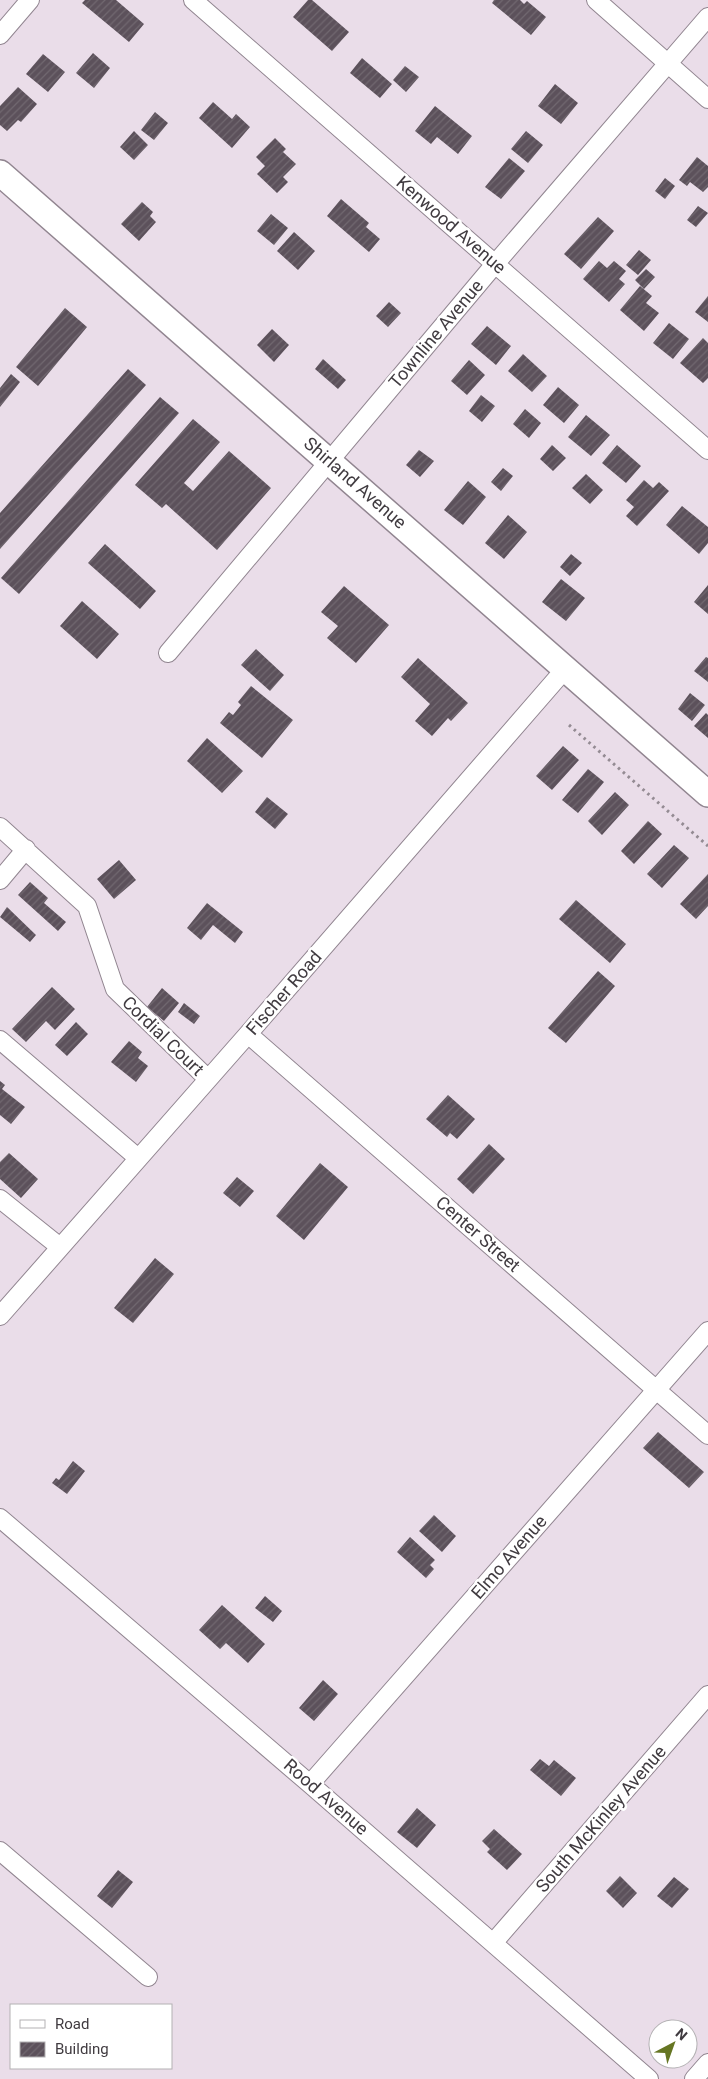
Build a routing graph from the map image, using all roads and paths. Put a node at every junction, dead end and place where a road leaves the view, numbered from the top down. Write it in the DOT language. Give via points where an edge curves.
graph roads {
  1 [pos="30,0"];
  2 [pos="193,0"];
  3 [pos="596,0"];
  4 [pos="708,17"];
  5 [pos="0,35"];
  6 [pos="668,63"];
  7 [pos="708,99"];
  8 [pos="0,173"];
  9 [pos="495,264"];
  10 [pos="708,450"];
  11 [pos="330,461"];
  12 [pos="168,653"];
  13 [pos="566,668"];
  14 [pos="569,725"];
  15 [pos="708,794"];
  16 [pos="0,827"];
  17 [pos="708,846"];
  18 [pos="26,849"];
  19 [pos="0,880"];
  20 [pos="248,1034"];
  21 [pos="0,1040"];
  22 [pos="208,1079"];
  23 [pos="138,1158"];
  24 [pos="0,1199"];
  25 [pos="60,1247"];
  26 [pos="0,1316"];
  27 [pos="708,1330"];
  28 [pos="656,1390"];
  29 [pos="708,1434"];
  30 [pos="0,1518"];
  31 [pos="708,1695"];
  32 [pos="310,1784"];
  33 [pos="0,1851"];
  34 [pos="493,1943"];
  35 [pos="148,1977"];
  36 [pos="708,2063"];
  37 [pos="649,2079"];
  38 [pos="694,2079"];
  1 -- 5 [label="street"];
  2 -- 9 [label="street, Kenwood Avenue"];
  3 -- 6 [label="street"];
  4 -- 6 [label="street, Townline Avenue"];
  6 -- 7 [label="street"];
  6 -- 9 [label="street, Townline Avenue"];
  8 -- 11 [label="street, Shirland Avenue"];
  9 -- 10 [label="street, Kenwood Avenue"];
  9 -- 11 [label="street, Townline Avenue"];
  11 -- 12 [label="street, Townline Avenue"];
  11 -- 13 [label="street, Shirland Avenue"];
  13 -- 15 [label="street, Shirland Avenue"];
  13 -- 20 [label="street, Fischer Road"];
  14 -- 17 [label="path"];
  16 -- 18 [label="street, Cordial Court"];
  18 -- 19 [label="street"];
  18 -- 22 [label="street, Cordial Court" via="87,906 115,989"];
  20 -- 22 [label="street, Fischer Road"];
  20 -- 28 [label="street, Center Street"];
  21 -- 23 [label="street"];
  22 -- 23 [label="street, Fischer Road"];
  23 -- 25 [label="street, Fischer Road"];
  24 -- 25 [label="street"];
  25 -- 26 [label="street, Fischer Road"];
  27 -- 28 [label="street, Elmo Avenue"];
  28 -- 29 [label="street, Center Street"];
  28 -- 32 [label="street, Elmo Avenue"];
  30 -- 32 [label="street, Rood Avenue"];
  31 -- 34 [label="street, South McKinley Avenue"];
  32 -- 34 [label="street, Rood Avenue"];
  33 -- 35 [label="street"];
  34 -- 37 [label="street, Rood Avenue"];
  36 -- 38 [label="street"];
}
